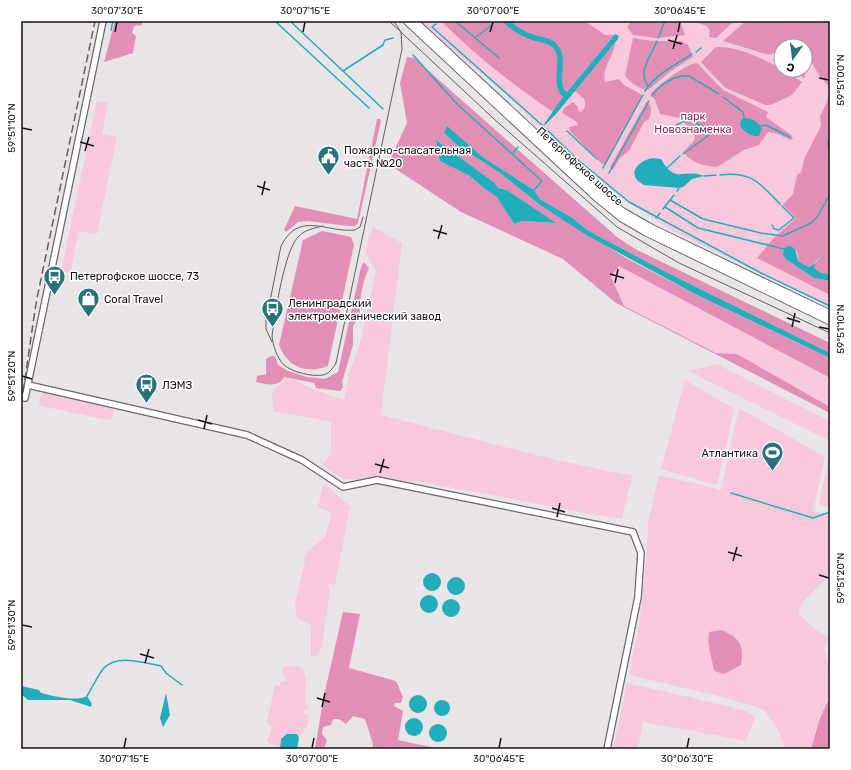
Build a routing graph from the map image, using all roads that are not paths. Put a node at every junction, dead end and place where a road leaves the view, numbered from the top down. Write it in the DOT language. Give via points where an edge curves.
graph roads {
  1 [pos="103,21"];
  2 [pos="407,21"];
  3 [pos="414,21"];
  4 [pos="830,314"];
  5 [pos="830,321"];
  6 [pos="28,385"];
  7 [pos="21,397"];
  8 [pos="607,749"];
  1 -- 6 [label="street"];
  2 -- 5 [label="main road, Петергофское шоссе" via="595,196 622,218"];
  3 -- 4 [label="main road, Петергофское шоссе" via="623,212"];
  6 -- 7 [label="street" via="25,398"];
  6 -- 8 [label="street" via="247,435 302,460 343,487 378,480 633,532 641,553 638,597"];
}
